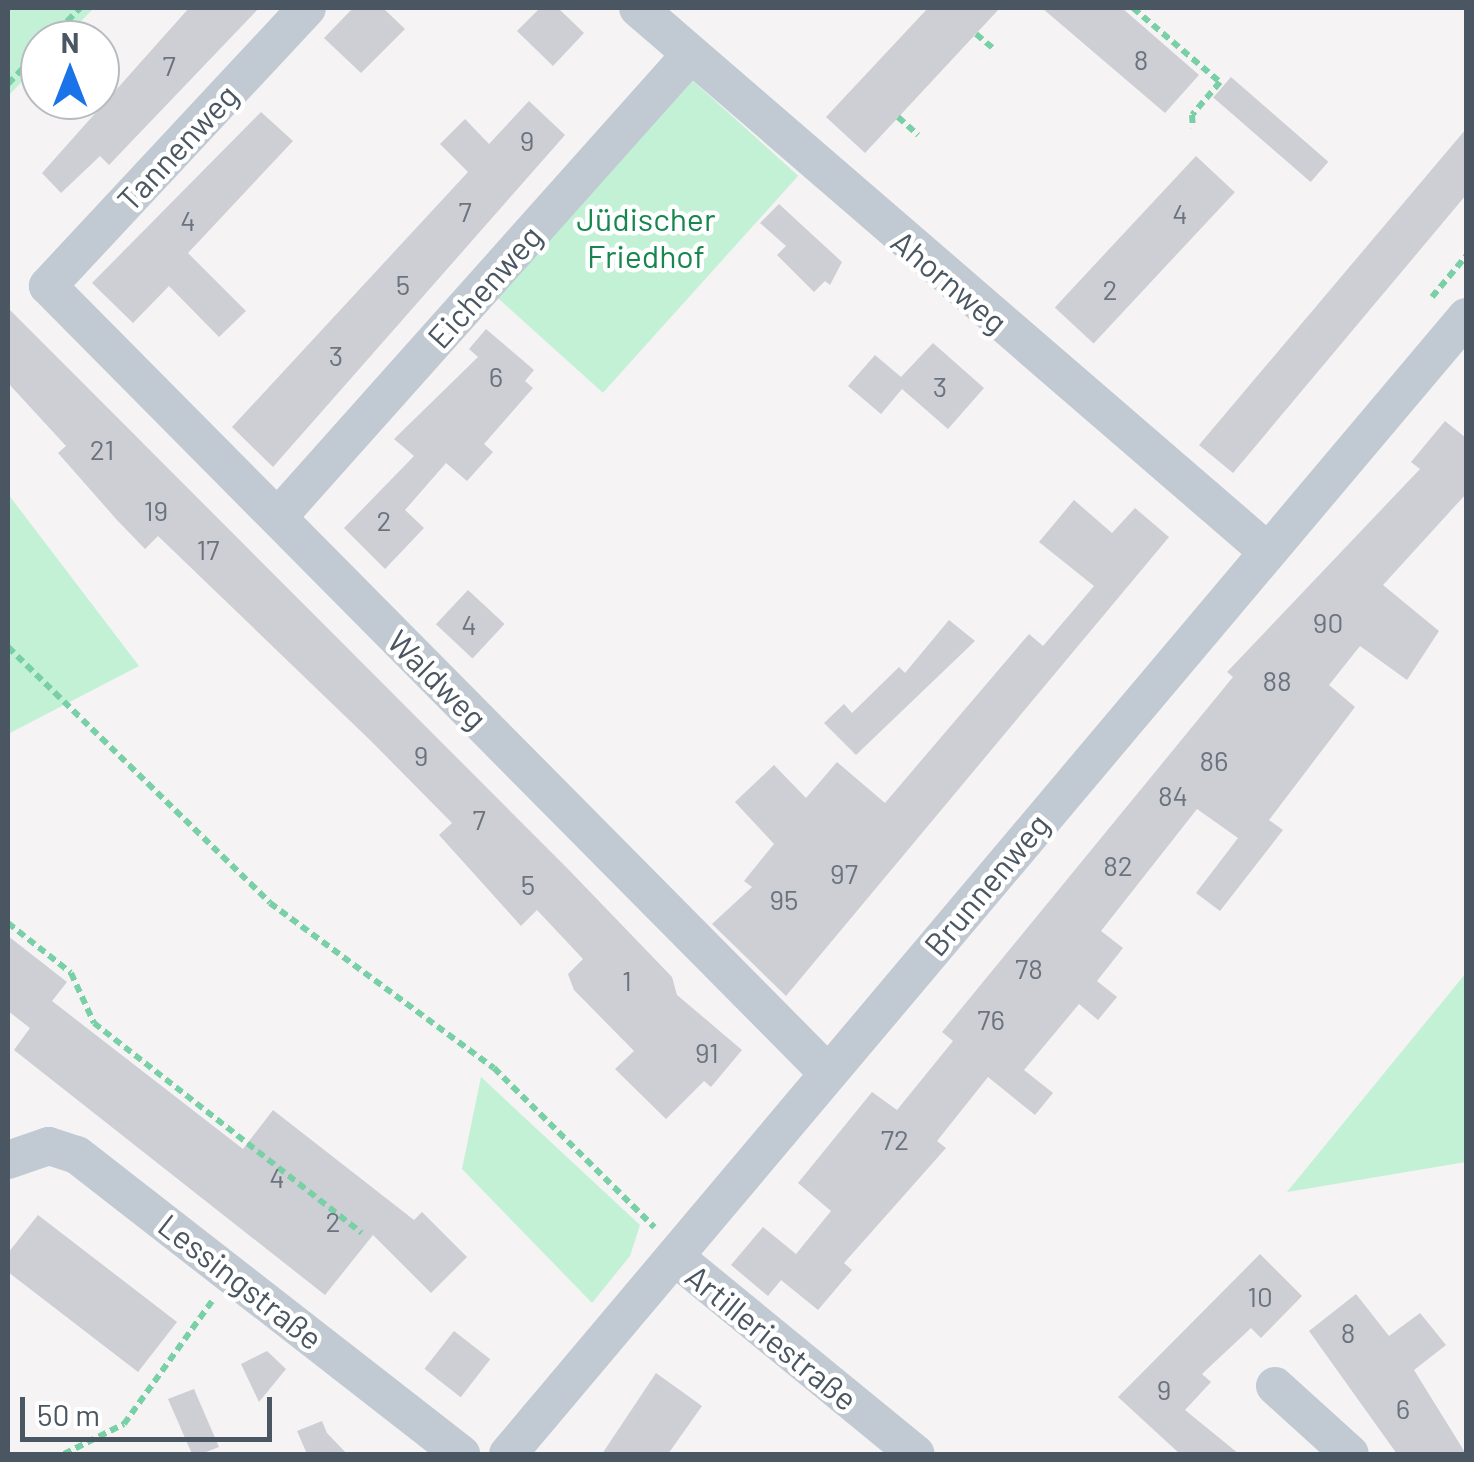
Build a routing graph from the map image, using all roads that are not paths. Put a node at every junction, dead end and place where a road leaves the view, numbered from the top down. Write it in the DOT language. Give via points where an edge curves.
graph roads {
  1 [pos="307,8"];
  2 [pos="638,8"];
  3 [pos="690,56"];
  4 [pos="48,286"];
  5 [pos="1466,317"];
  6 [pos="278,517"];
  7 [pos="1266,550"];
  8 [pos="828,1073"];
  9 [pos="8,1160"];
  10 [pos="675,1257"];
  11 [pos="1275,1386"];
  12 [pos="461,1454"];
  13 [pos="508,1454"];
  14 [pos="916,1454"];
  15 [pos="1350,1454"];
  1 -- 4 [label="street, Tannenweg"];
  2 -- 3 [label="street, Ahornweg"];
  3 -- 6 [label="street, Eichenweg"];
  3 -- 7 [label="street, Ahornweg"];
  4 -- 6 [label="street, Waldweg"];
  5 -- 7 [label="street, Brunnenweg"];
  6 -- 8 [label="street, Waldweg"];
  7 -- 8 [label="street, Brunnenweg"];
  8 -- 10 [label="street, Brunnenweg"];
  9 -- 12 [label="street, Lessingstraße" via="50,1146 76,1155"];
  10 -- 13 [label="street, Brunnenweg"];
  10 -- 14 [label="street, Artilleriestraße"];
  11 -- 15 [label="street"];
}
